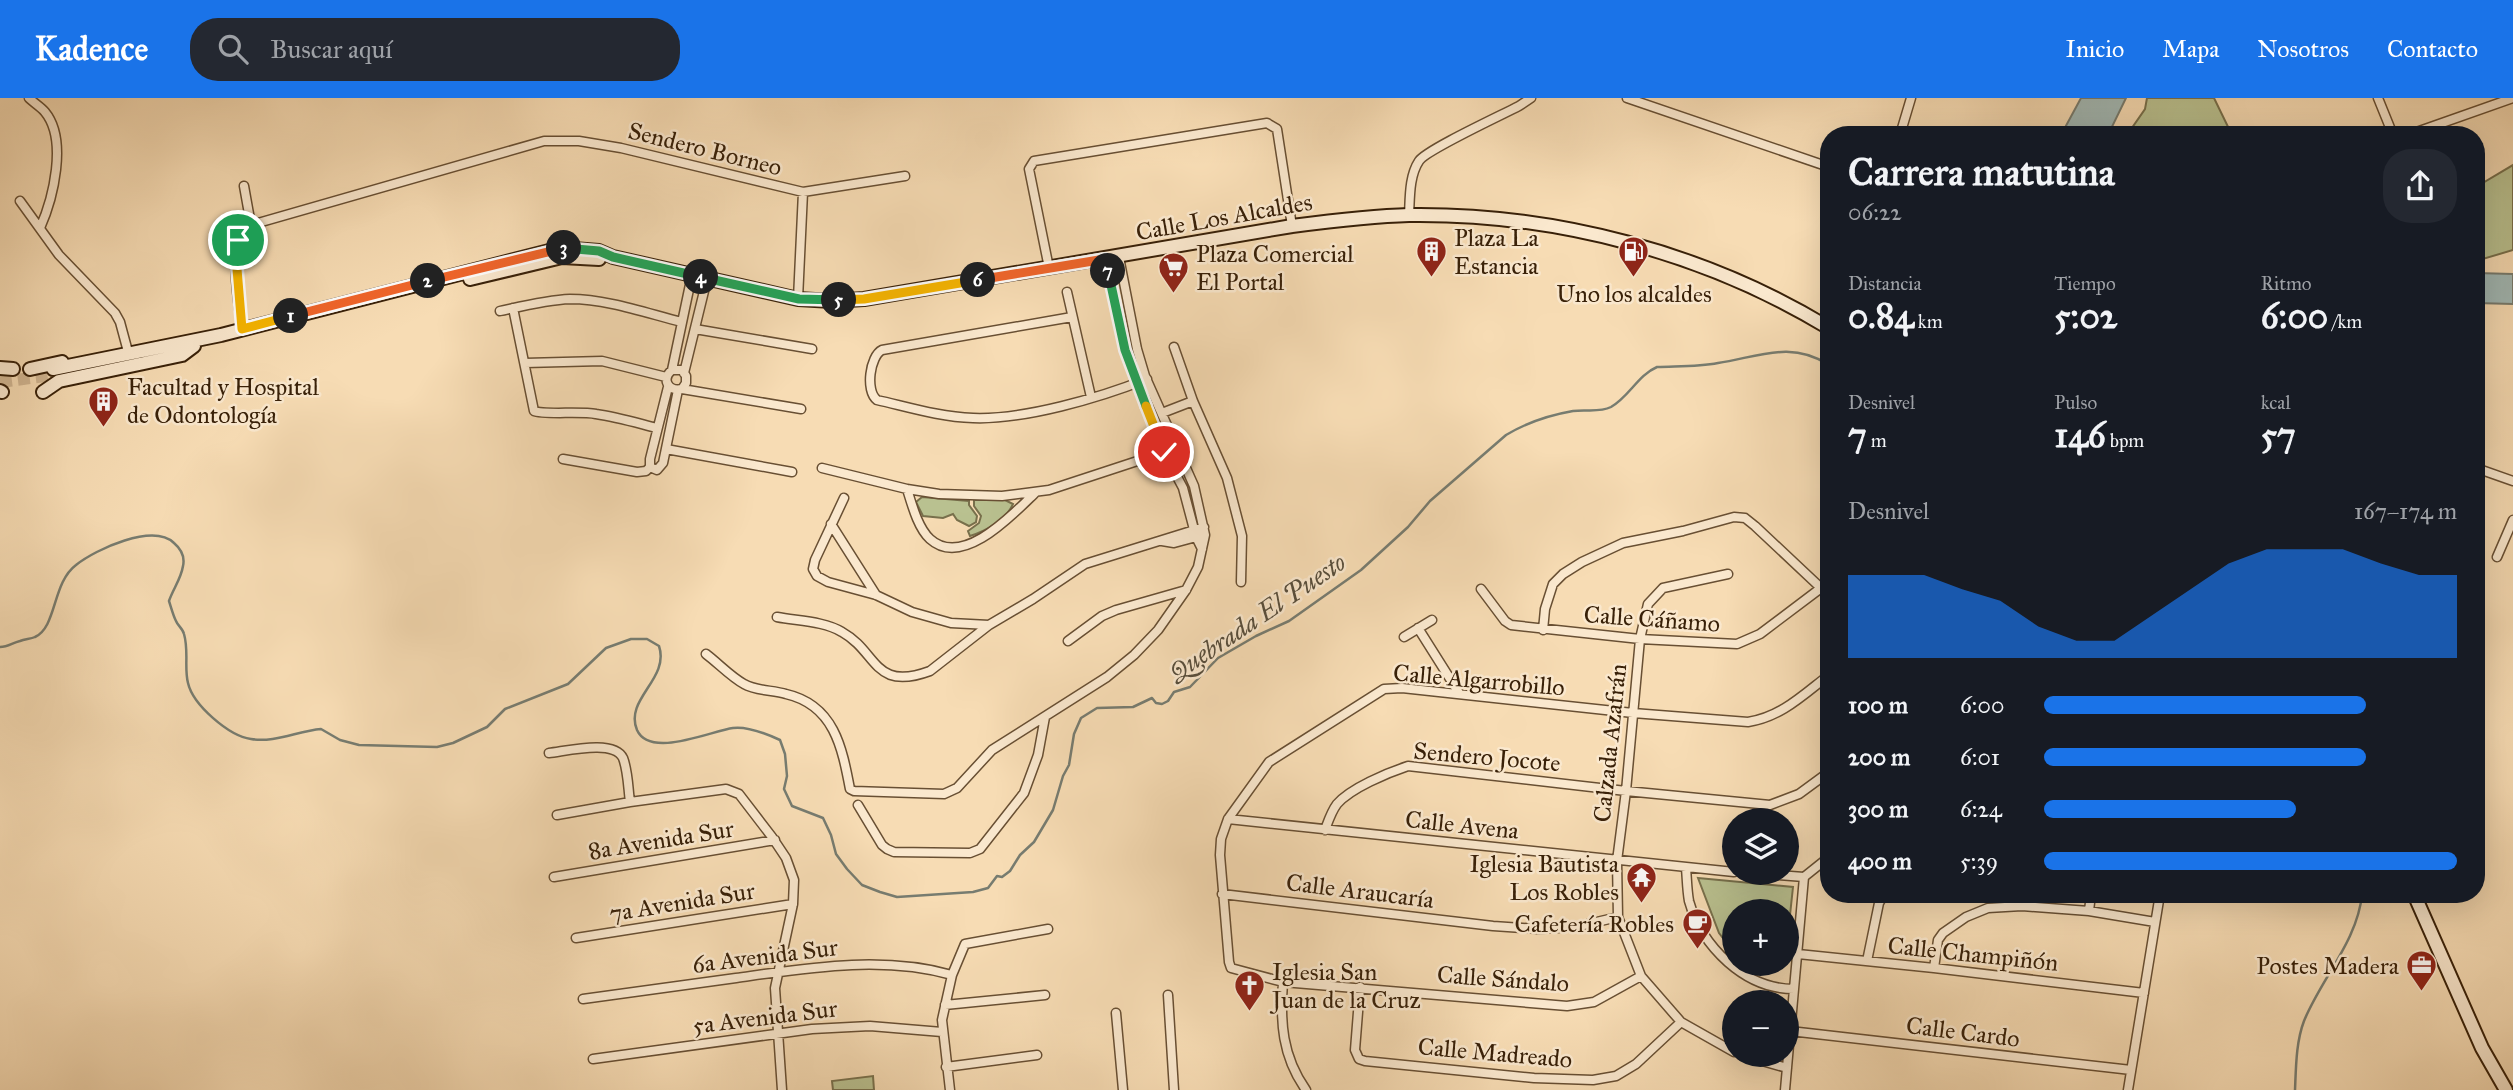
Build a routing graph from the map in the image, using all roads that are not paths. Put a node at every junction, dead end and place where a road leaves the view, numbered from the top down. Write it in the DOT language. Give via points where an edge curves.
graph roads {
  1 [pos="29,98"];
  2 [pos="1513,98"];
  3 [pos="1531,98"];
  4 [pos="1628,98"];
  5 [pos="1911,98"];
  6 [pos="2378,98"];
  7 [pos="2513,98"];
  8 [pos="1519,106"];
  9 [pos="1903,126"];
  10 [pos="2389,126"];
  11 [pos="2434,126"];
  12 [pos="1820,164"];
  13 [pos="905,176"];
  14 [pos="244,186"];
  15 [pos="803,192"];
  16 [pos="20,201"];
  17 [pos="1409,215"];
  18 [pos="250,225"];
  19 [pos="1292,226"];
  20 [pos="40,228"];
  21 [pos="613,257"];
  22 [pos="1119,257"];
  23 [pos="1105,259"];
  24 [pos="1049,268"];
  25 [pos="692,275"];
  26 [pos="707,279"];
  27 [pos="1068,292"];
  28 [pos="799,299"];
  29 [pos="513,308"];
  30 [pos="500,311"];
  31 [pos="1072,317"];
  32 [pos="682,322"];
  33 [pos="1820,323"];
  34 [pos="242,329"];
  35 [pos="695,329"];
  36 [pos="220,335"];
  37 [pos="194,346"];
  38 [pos="1174,347"];
  39 [pos="127,348"];
  40 [pos="812,349"];
  41 [pos="525,363"];
  42 [pos="30,369"];
  43 [pos="684,373"];
  44 [pos="669,378"];
  45 [pos="1147,379"];
  46 [pos="1137,383"];
  47 [pos="680,389"];
  48 [pos="43,393"];
  49 [pos="1091,397"];
  50 [pos="1193,401"];
  51 [pos="801,409"];
  52 [pos="1162,414"];
  53 [pos="657,428"];
  54 [pos="1177,448"];
  55 [pos="666,449"];
  56 [pos="1164,452"];
  57 [pos="563,459"];
  58 [pos="650,467"];
  59 [pos="822,468"];
  60 [pos="2485,471"];
  61 [pos="792,472"];
  62 [pos="2513,481"];
  63 [pos="907,489"];
  64 [pos="1036,492"];
  65 [pos="844,498"];
  66 [pos="2513,520"];
  67 [pos="831,524"];
  68 [pos="1200,532"];
  69 [pos="2497,557"];
  70 [pos="1728,574"];
  71 [pos="1241,582"];
  72 [pos="1820,587"];
  73 [pos="1481,589"];
  74 [pos="1820,589"];
  75 [pos="1186,590"];
  76 [pos="876,595"];
  77 [pos="777,617"];
  78 [pos="1432,620"];
  79 [pos="989,625"];
  80 [pos="1418,628"];
  81 [pos="1543,630"];
  82 [pos="1404,637"];
  83 [pos="1640,639"];
  84 [pos="1068,641"];
  85 [pos="706,654"];
  86 [pos="1820,682"];
  87 [pos="1459,693"];
  88 [pos="1633,713"];
  89 [pos="1045,717"];
  90 [pos="550,753"];
  91 [pos="1820,779"];
  92 [pos="1626,791"];
  93 [pos="630,802"];
  94 [pos="858,805"];
  95 [pos="557,815"];
  96 [pos="1228,819"];
  97 [pos="1325,830"];
  98 [pos="775,840"];
  99 [pos="1617,861"];
  100 [pos="1820,864"];
  101 [pos="1686,868"];
  102 [pos="1722,871"];
  103 [pos="554,877"];
  104 [pos="1799,877"];
  105 [pos="1804,877"];
  106 [pos="1222,894"];
  107 [pos="1879,903"];
  108 [pos="2090,903"];
  109 [pos="2158,903"];
  110 [pos="2418,903"];
  111 [pos="793,904"];
  112 [pos="2089,911"];
  113 [pos="1618,917"];
  114 [pos="2155,922"];
  115 [pos="1048,929"];
  116 [pos="576,938"];
  117 [pos="1799,941"];
  118 [pos="1799,954"];
  119 [pos="1867,961"];
  120 [pos="1231,968"];
  121 [pos="1934,968"];
  122 [pos="777,972"];
  123 [pos="952,975"];
  124 [pos="1641,976"];
  125 [pos="1795,976"];
  126 [pos="1283,982"];
  127 [pos="1360,987"];
  128 [pos="1794,989"];
  129 [pos="2144,993"];
  130 [pos="1045,995"];
  131 [pos="1168,995"];
  132 [pos="583,999"];
  133 [pos="946,1005"];
  134 [pos="1116,1013"];
  135 [pos="1681,1022"];
  136 [pos="942,1032"];
  137 [pos="1799,1032"];
  138 [pos="776,1033"];
  139 [pos="1722,1045"];
  140 [pos="1037,1055"];
  141 [pos="593,1059"];
  142 [pos="946,1067"];
  143 [pos="1780,1067"];
  144 [pos="1787,1069"];
  145 [pos="2131,1070"];
  146 [pos="1534,1078"];
  147 [pos="782,1090"];
  148 [pos="950,1090"];
  149 [pos="1123,1090"];
  150 [pos="1174,1090"];
  151 [pos="1306,1090"];
  152 [pos="1533,1090"];
  153 [pos="1785,1090"];
  154 [pos="2128,1090"];
  155 [pos="2506,1090"];
  1 -- 20 [label="street" via="47,114 55,136 55,186"];
  2 -- 8 [label="street"];
  3 -- 8 [label="street"];
  4 -- 12 [label="street"];
  5 -- 9 [label="street"];
  6 -- 10 [label="street"];
  7 -- 11 [label="street"];
  8 -- 17 [label="street" via="1425,154 1415,170"];
  13 -- 15 [label="street"];
  14 -- 18 [label="street"];
  15 -- 18 [label="street, Sendero Borneo" via="621,148 544,141"];
  15 -- 28 [label="street, Sendero Borneo"];
  16 -- 20 [label="street"];
  17 -- 19 [label="main road, Calle Los Alcaldes"];
  17 -- 33 [label="main road, Calle Los Alcaldes" via="1517,221 1639,246 1705,268"];
  18 -- 34 [label="street" via="244,228 236,248"];
  19 -- 22 [label="main road, Calle Los Alcaldes"];
  19 -- 24 [label="street" via="1277,129 1267,123 1034,160 1029,169"];
  20 -- 39 [label="street" via="59,255 115,313"];
  21 -- 25 [label="main road, Calle Los Alcaldes"];
  21 -- 34 [label="main road, Calle Los Alcaldes" via="580,248 546,251"];
  21 -- 37 [label="main road, Calle Los Alcaldes" via="562,257"];
  22 -- 23 [label="main road, Calle Los Alcaldes"];
  22 -- 45 [label="street"];
  23 -- 24 [label="main road, Calle Los Alcaldes"];
  23 -- 46 [label="street"];
  24 -- 28 [label="main road, Calle Los Alcaldes" via="864,299"];
  25 -- 26 [label="main road, Calle Los Alcaldes"];
  25 -- 32 [label="street"];
  26 -- 28 [label="main road, Calle Los Alcaldes"];
  26 -- 35 [label="street"];
  27 -- 31 [label="street"];
  29 -- 30 [label="street"];
  29 -- 32 [label="street" via="550,301 597,301"];
  29 -- 41 [label="street"];
  31 -- 49 [label="street"];
  31 -- 49 [label="street" via="883,350 874,358 869,388 877,400 972,418 1014,415"];
  32 -- 44 [label="street"];
  34 -- 36 [label="main road, Calle Los Alcaldes"];
  35 -- 40 [label="street"];
  35 -- 43 [label="street"];
  36 -- 37 [label="main road, Calle Los Alcaldes" via="53,372"];
  36 -- 39 [label="main road"];
  37 -- 48 [label="main road" via="182,355 59,381"];
  38 -- 50 [label="street"];
  39 -- 42 [label="main road"];
  41 -- 44 [label="street" via="601,361"];
  41 -- 53 [label="street" via="534,411 539,414 596,414"];
  43 -- 44 [label="street" via="679,369"];
  43 -- 47 [label="street" via="687,379"];
  44 -- 47 [label="street"];
  44 -- 53 [label="street"];
  45 -- 46 [label="street"];
  45 -- 52 [label="street"];
  46 -- 49 [label="street"];
  46 -- 56 [label="street"];
  47 -- 51 [label="street"];
  47 -- 55 [label="street"];
  50 -- 52 [label="street"];
  50 -- 71 [label="street" via="1227,478 1242,536"];
  52 -- 54 [label="street"];
  53 -- 58 [label="street"];
  54 -- 56 [label="street"];
  54 -- 68 [label="street" via="1194,486"];
  55 -- 58 [label="street" via="660,467"];
  55 -- 61 [label="street"];
  56 -- 64 [label="street"];
  56 -- 68 [label="street"];
  57 -- 58 [label="street" via="637,472"];
  59 -- 63 [label="street"];
  60 -- 62 [label="street"];
  63 -- 64 [label="street" via="979,495"];
  63 -- 64 [label="street" via="928,537 950,547 968,544 998,529"];
  65 -- 67 [label="street"];
  66 -- 69 [label="street"];
  67 -- 76 [label="street"];
  67 -- 76 [label="street" via="815,560 817,576"];
  68 -- 75 [label="street" via="1198,567"];
  68 -- 79 [label="street" via="1085,564"];
  70 -- 83 [label="street, Calzada Azafrán" via="1662,588 1648,604"];
  72 -- 81 [label="street" via="1755,526 1734,517 1623,543 1582,562 1553,584"];
  73 -- 81 [label="street, Calle Cáñamo" via="1511,625"];
  74 -- 83 [label="street, Calle Cáñamo" via="1760,634 1737,644"];
  75 -- 84 [label="street" via="1102,616"];
  75 -- 89 [label="street" via="1134,655"];
  76 -- 79 [label="street" via="951,623"];
  77 -- 79 [label="street" via="840,630 876,668 898,677 930,671"];
  78 -- 80 [label="street"];
  80 -- 82 [label="street"];
  80 -- 87 [label="street"];
  81 -- 83 [label="street, Calle Cáñamo"];
  83 -- 88 [label="street, Calzada Azafrán"];
  85 -- 89 [label="street" via="743,684 813,704 837,735 850,789 858,793 951,792 992,750"];
  86 -- 88 [label="street, Calle Algarrobillo" via="1764,720"];
  87 -- 88 [label="street, Calle Algarrobillo"];
  87 -- 96 [label="street, Calle Algarrobillo" via="1393,687 1368,698 1269,762"];
  88 -- 92 [label="street, Calzada Azafrán"];
  89 -- 94 [label="street" via="1024,793 980,849 970,853 894,852 881,845"];
  90 -- 93 [label="street" via="617,749 626,771"];
  91 -- 92 [label="street, Sendero Jocote" via="1799,794 1770,804"];
  92 -- 97 [label="street, Sendero Jocote" via="1408,765 1347,796"];
  92 -- 99 [label="street, Calzada Azafrán"];
  93 -- 95 [label="street"];
  93 -- 98 [label="street" via="726,789 739,794"];
  96 -- 97 [label="street, Calle Avena"];
  96 -- 106 [label="street, Calle Algarrobillo" via="1221,839"];
  97 -- 99 [label="street, Calle Avena"];
  98 -- 103 [label="street, 8a Avenida Sur"];
  98 -- 111 [label="street" via="794,880"];
  99 -- 101 [label="street, Calle Avena"];
  99 -- 113 [label="street, Calzada Azafrán"];
  100 -- 105 [label="street"];
  101 -- 102 [label="street, Calle Avena"];
  101 -- 128 [label="street" via="1688,898 1715,948 1748,977 1779,989"];
  104 -- 105 [label="street"];
  105 -- 117 [label="street"];
  106 -- 113 [label="street, Calle Araucaría" via="1538,929 1575,927"];
  106 -- 120 [label="street, Calle Algarrobillo"];
  107 -- 119 [label="street"];
  108 -- 112 [label="street"];
  109 -- 114 [label="street"];
  110 -- 155 [label="main road" via="2482,1048"];
  111 -- 116 [label="street, 7a Avenida Sur"];
  111 -- 122 [label="street"];
  112 -- 114 [label="street"];
  112 -- 121 [label="street" via="2022,905 1988,908 1943,933"];
  113 -- 124 [label="street, Calzada Azafrán"];
  114 -- 129 [label="street"];
  115 -- 123 [label="street" via="965,944"];
  118 -- 119 [label="street, Calle Champiñón"];
  119 -- 121 [label="street, Calle Champiñón"];
  120 -- 126 [label="street, Calle Sándalo"];
  121 -- 129 [label="street, Calle Champiñón"];
  122 -- 123 [label="street, 6a Avenida Sur" via="855,964 928,968"];
  122 -- 132 [label="street, 6a Avenida Sur"];
  122 -- 138 [label="street"];
  123 -- 133 [label="street"];
  124 -- 127 [label="street, Calle Sándalo" via="1594,1002 1567,1006"];
  124 -- 135 [label="street, Calzada Azafrán"];
  125 -- 128 [label="street"];
  126 -- 127 [label="street, Calle Sándalo"];
  126 -- 151 [label="street" via="1283,1037"];
  127 -- 146 [label="street, Calle Madreado" via="1355,1050 1359,1059"];
  129 -- 145 [label="street"];
  130 -- 133 [label="street"];
  131 -- 150 [label="street"];
  133 -- 136 [label="street"];
  134 -- 149 [label="street"];
  135 -- 139 [label="street, Calzada Azafrán"];
  135 -- 146 [label="street, Calle Madreado" via="1636,1064 1616,1076"];
  136 -- 138 [label="street, 5a Avenida Sur" via="870,1026"];
  136 -- 142 [label="street"];
  137 -- 145 [label="street, Calle Cardo"];
  138 -- 141 [label="street, 5a Avenida Sur"];
  138 -- 147 [label="street"];
  140 -- 142 [label="street"];
  142 -- 148 [label="street"];
  143 -- 144 [label="street"];
  144 -- 153 [label="street"];
  145 -- 154 [label="street"];
  146 -- 152 [label="street"];
}
